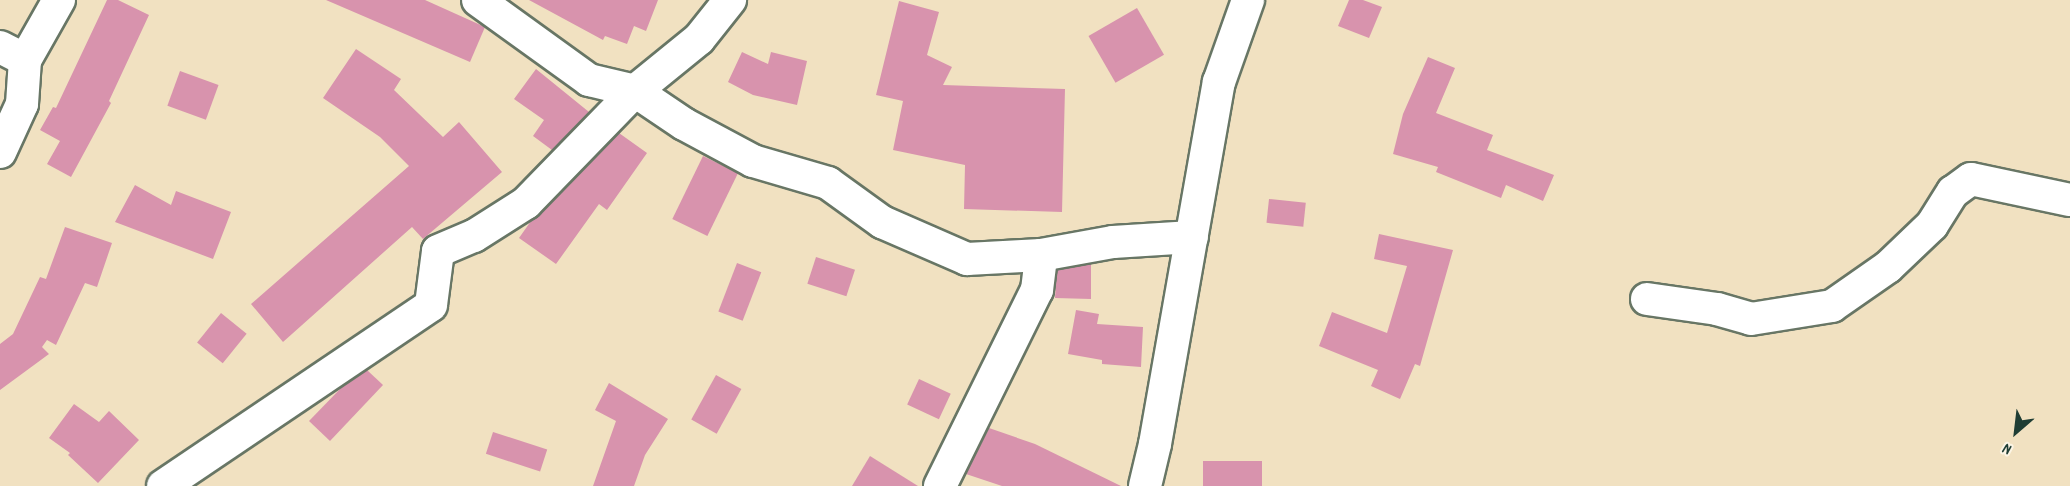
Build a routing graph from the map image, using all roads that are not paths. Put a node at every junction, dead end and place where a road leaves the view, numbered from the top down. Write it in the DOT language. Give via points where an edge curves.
graph roads {
  1 [pos="59,0"];
  2 [pos="478,0"];
  3 [pos="730,0"];
  4 [pos="1248,0"];
  5 [pos="13,53"];
  6 [pos="635,91"];
  7 [pos="0,152"];
  8 [pos="2070,200"];
  9 [pos="1192,237"];
  10 [pos="1041,255"];
  11 [pos="1647,299"];
  12 [pos="162,486"];
  13 [pos="940,486"];
  14 [pos="1145,486"];
  1 -- 5 [label="street"];
  2 -- 6 [label="street" via="590,80"];
  3 -- 6 [label="street" via="699,39"];
  4 -- 9 [label="street" via="1219,82"];
  5 -- 7 [label="street" via="22,104"];
  6 -- 10 [label="street" via="684,124 753,161 828,183 882,222 967,259"];
  6 -- 12 [label="street" via="526,203 474,236 438,251 431,305"];
  8 -- 11 [label="street" via="1971,179 1953,192 1932,225 1888,267 1832,306 1751,319 1717,309"];
  9 -- 10 [label="street" via="1113,242"];
  9 -- 14 [label="street"];
  10 -- 13 [label="street" via="1037,290"];
}
